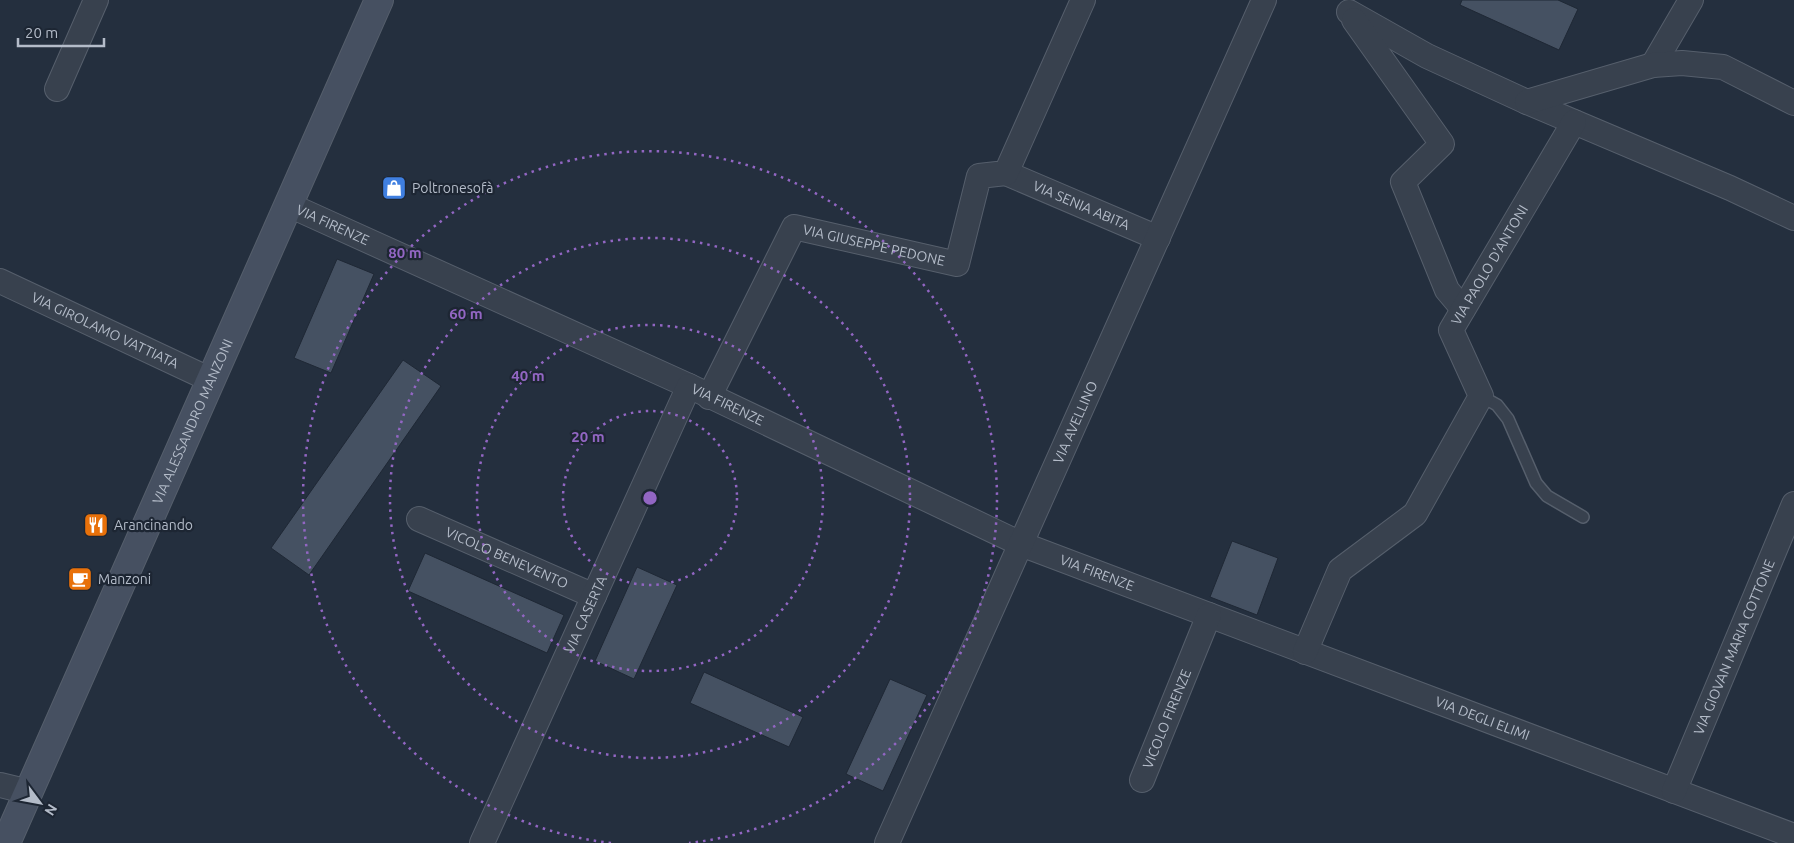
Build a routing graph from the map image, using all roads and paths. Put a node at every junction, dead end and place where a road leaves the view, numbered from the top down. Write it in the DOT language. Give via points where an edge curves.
graph roads {
  1 [pos="96,0"];
  2 [pos="379,0"];
  3 [pos="1083,0"];
  4 [pos="1264,0"];
  5 [pos="1691,0"];
  6 [pos="1344,6"];
  7 [pos="1653,65"];
  8 [pos="57,89"];
  9 [pos="1527,102"];
  10 [pos="1794,103"];
  11 [pos="1574,122"];
  12 [pos="1006,173"];
  13 [pos="289,204"];
  14 [pos="1794,218"];
  15 [pos="1158,238"];
  16 [pos="0,282"];
  17 [pos="1463,309"];
  18 [pos="211,380"];
  19 [pos="699,391"];
  20 [pos="1481,396"];
  21 [pos="1794,504"];
  22 [pos="1583,517"];
  23 [pos="419,519"];
  24 [pos="1787,541"];
  25 [pos="1021,544"];
  26 [pos="594,596"];
  27 [pos="1170,601"];
  28 [pos="1209,615"];
  29 [pos="1305,652"];
  30 [pos="1142,780"];
  31 [pos="0,785"];
  32 [pos="1674,791"];
  33 [pos="29,792"];
  34 [pos="1794,836"];
  35 [pos="6,843"];
  36 [pos="482,843"];
  37 [pos="887,843"];
  1 -- 8 [label="street"];
  2 -- 13 [label="main road, VIA ALESSANDRO MANZONI"];
  3 -- 12 [label="street"];
  4 -- 15 [label="street, VIA AVELLINO"];
  5 -- 7 [label="street"];
  6 -- 9 [label="street" via="1427,56"];
  6 -- 17 [label="street" via="1442,144 1403,182 1446,290"];
  7 -- 9 [label="street"];
  7 -- 10 [label="street" via="1682,63 1723,67"];
  9 -- 11 [label="street"];
  11 -- 14 [label="street"];
  11 -- 17 [label="street, VIA PAOLO D'ANTONI"];
  12 -- 15 [label="street, VIA SENIA ABITA"];
  12 -- 19 [label="street, VIA GIUSEPPE PEDONE" via="979,176 957,264 794,227"];
  13 -- 18 [label="main road, VIA ALESSANDRO MANZONI"];
  13 -- 19 [label="street, VIA FIRENZE"];
  15 -- 25 [label="street, VIA AVELLINO"];
  16 -- 18 [label="street, VIA GIROLAMO VATTIATA"];
  17 -- 20 [label="street, VIA PAOLO D'ANTONI" via="1451,330"];
  18 -- 33 [label="main road, VIA ALESSANDRO MANZONI"];
  19 -- 25 [label="street, VIA FIRENZE"];
  19 -- 26 [label="street, VIA CASERTA"];
  20 -- 22 [label="lane" via="1497,405 1508,419 1536,483 1547,496"];
  20 -- 29 [label="street" via="1415,514 1340,570"];
  21 -- 24 [label="street, VIA GIOVAN MARIA COTTONE"];
  23 -- 26 [label="street, VICOLO BENEVENTO"];
  24 -- 32 [label="street, VIA GIOVAN MARIA COTTONE"];
  25 -- 27 [label="street, VIA FIRENZE"];
  25 -- 37 [label="street, VIA AVELLINO"];
  26 -- 36 [label="street, VIA CASERTA"];
  27 -- 28 [label="street, VIA DEGLI ELIMI"];
  28 -- 29 [label="street, VIA DEGLI ELIMI"];
  28 -- 30 [label="street, VICOLO FIRENZE"];
  29 -- 32 [label="street, VIA DEGLI ELIMI"];
  31 -- 33 [label="street"];
  32 -- 34 [label="street, VIA DEGLI ELIMI"];
  33 -- 35 [label="main road, VIA ALESSANDRO MANZONI"];
}
